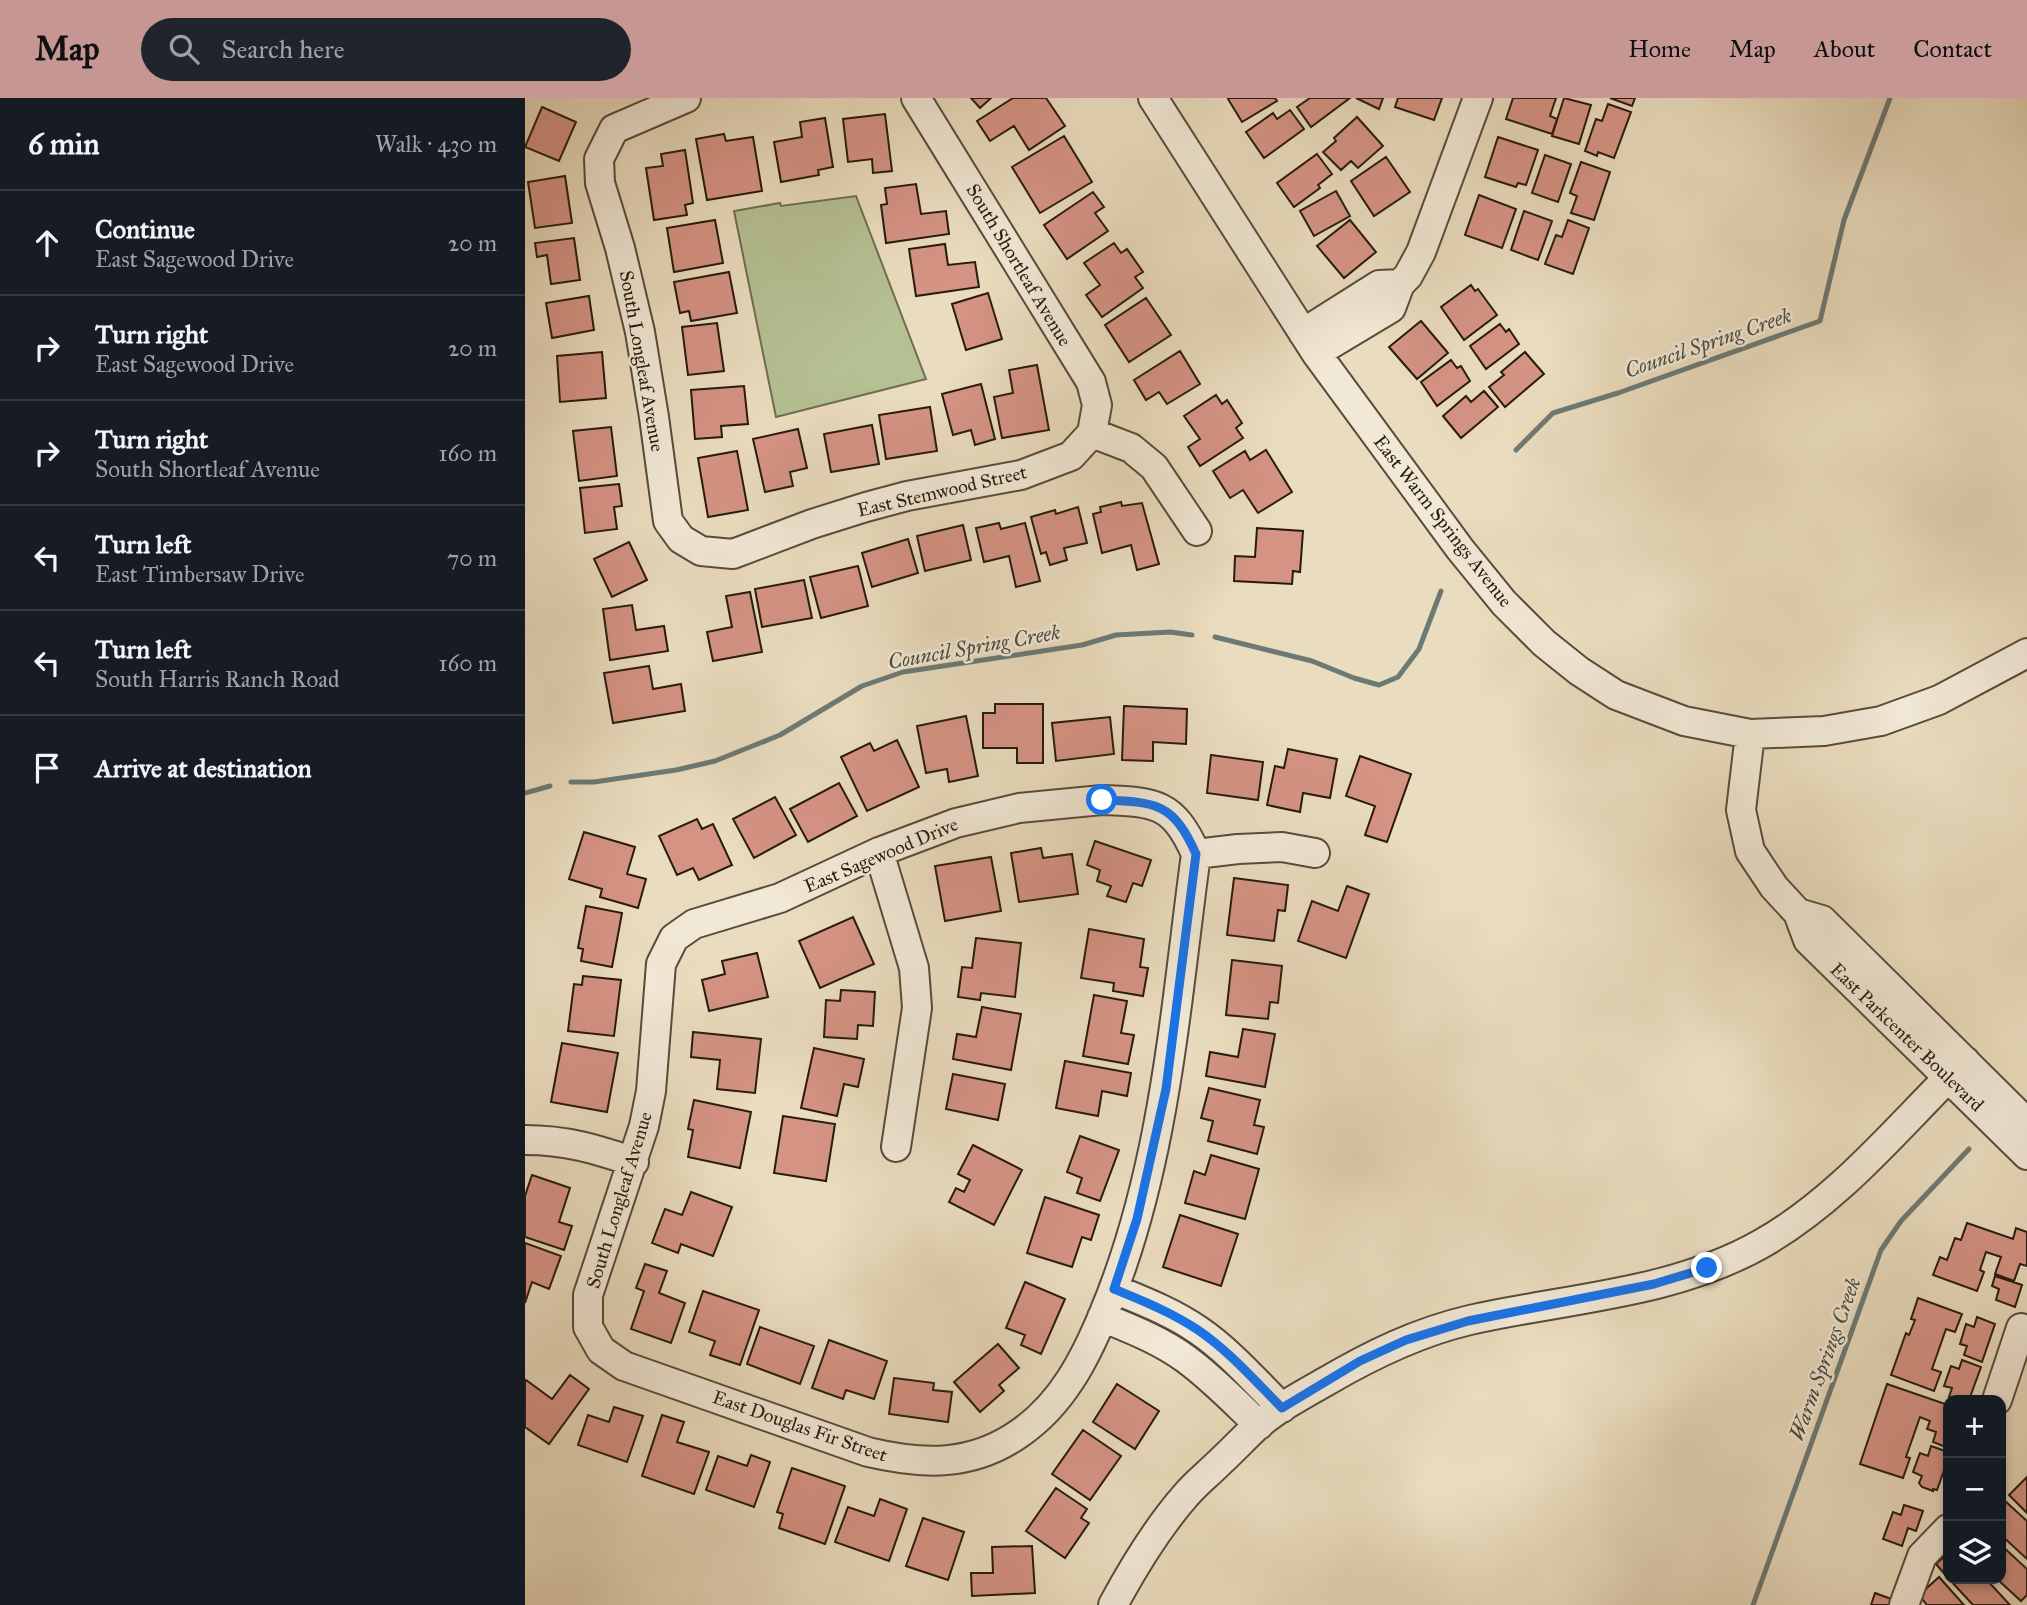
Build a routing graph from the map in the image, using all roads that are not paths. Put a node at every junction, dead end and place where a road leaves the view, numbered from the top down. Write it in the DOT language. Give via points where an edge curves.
graph roads {
  1 [pos="686,98"];
  2 [pos="1153,98"];
  3 [pos="1478,98"];
  4 [pos="918,101"];
  5 [pos="1310,343"];
  6 [pos="1092,433"];
  7 [pos="1197,531"];
  8 [pos="701,551"];
  9 [pos="2027,653"];
  10 [pos="1750,734"];
  11 [pos="879,852"];
  12 [pos="1315,853"];
  13 [pos="1196,854"];
  14 [pos="674,938"];
  15 [pos="1956,1069"];
  16 [pos="2027,1122"];
  17 [pos="525,1140"];
  18 [pos="896,1147"];
  19 [pos="2027,1155"];
  20 [pos="633,1162"];
  21 [pos="1114,1289"];
  22 [pos="1102,1317"];
  23 [pos="2021,1328"];
  24 [pos="624,1366"];
  25 [pos="1999,1395"];
  26 [pos="1282,1408"];
  27 [pos="1259,1425"];
  28 [pos="1943,1534"];
  29 [pos="1113,1605"];
  30 [pos="1904,1605"];
  1 -- 8 [label="street, South Longleaf Avenue" via="614,129 599,159 600,183 640,332 668,521 681,539"];
  2 -- 5 [label="street, East Warm Springs Avenue"];
  3 -- 5 [label="street" via="1421,252 1391,308"];
  4 -- 6 [label="street, South Shortleaf Avenue" via="1091,382 1097,405"];
  5 -- 10 [label="street, East Warm Springs Avenue" via="1460,549 1544,643 1616,695 1683,720"];
  6 -- 7 [label="street" via="1131,448 1154,467"];
  6 -- 8 [label="street, East Stemwood Street" via="1071,456 1021,475 866,507 733,554"];
  9 -- 10 [label="street, East Warm Springs Avenue" via="1939,700 1881,721 1824,731"];
  10 -- 15 [label="street, East Parkcenter Boulevard" via="1741,810 1750,850 1798,913 1808,940"];
  11 -- 13 [label="street, East Sagewood Drive" via="929,831 992,813 1102,800 1143,802 1164,809 1184,828"];
  11 -- 14 [label="street, East Sagewood Drive" via="780,898 694,924"];
  11 -- 18 [label="street" via="914,968 917,1008"];
  12 -- 13 [label="street" via="1282,847"];
  13 -- 21 [label="street" via="1166,1089 1137,1219"];
  14 -- 20 [label="street, South Longleaf Avenue" via="661,964 651,1091"];
  15 -- 16 [label="street, East Parkcenter Boulevard"];
  15 -- 19 [label="street, East Parkcenter Boulevard"];
  15 -- 26 [label="street" via="1853,1176 1813,1211 1760,1245 1654,1284 1468,1321 1406,1340 1360,1361"];
  17 -- 20 [label="street" via="587,1146"];
  20 -- 24 [label="street, South Longleaf Avenue" via="588,1295 588,1327 601,1350"];
  21 -- 22 [label="street"];
  21 -- 26 [label="street" via="1199,1331"];
  22 -- 24 [label="street, East Douglas Fir Street" via="1067,1387 1052,1405 1021,1433 955,1460 906,1461 868,1452"];
  22 -- 27 [label="street" via="1184,1357"];
  23 -- 25 [label="street"];
  26 -- 27 [label="street"];
  27 -- 29 [label="street" via="1187,1493 1133,1567"];
  28 -- 30 [label="street" via="1922,1556"];
}
